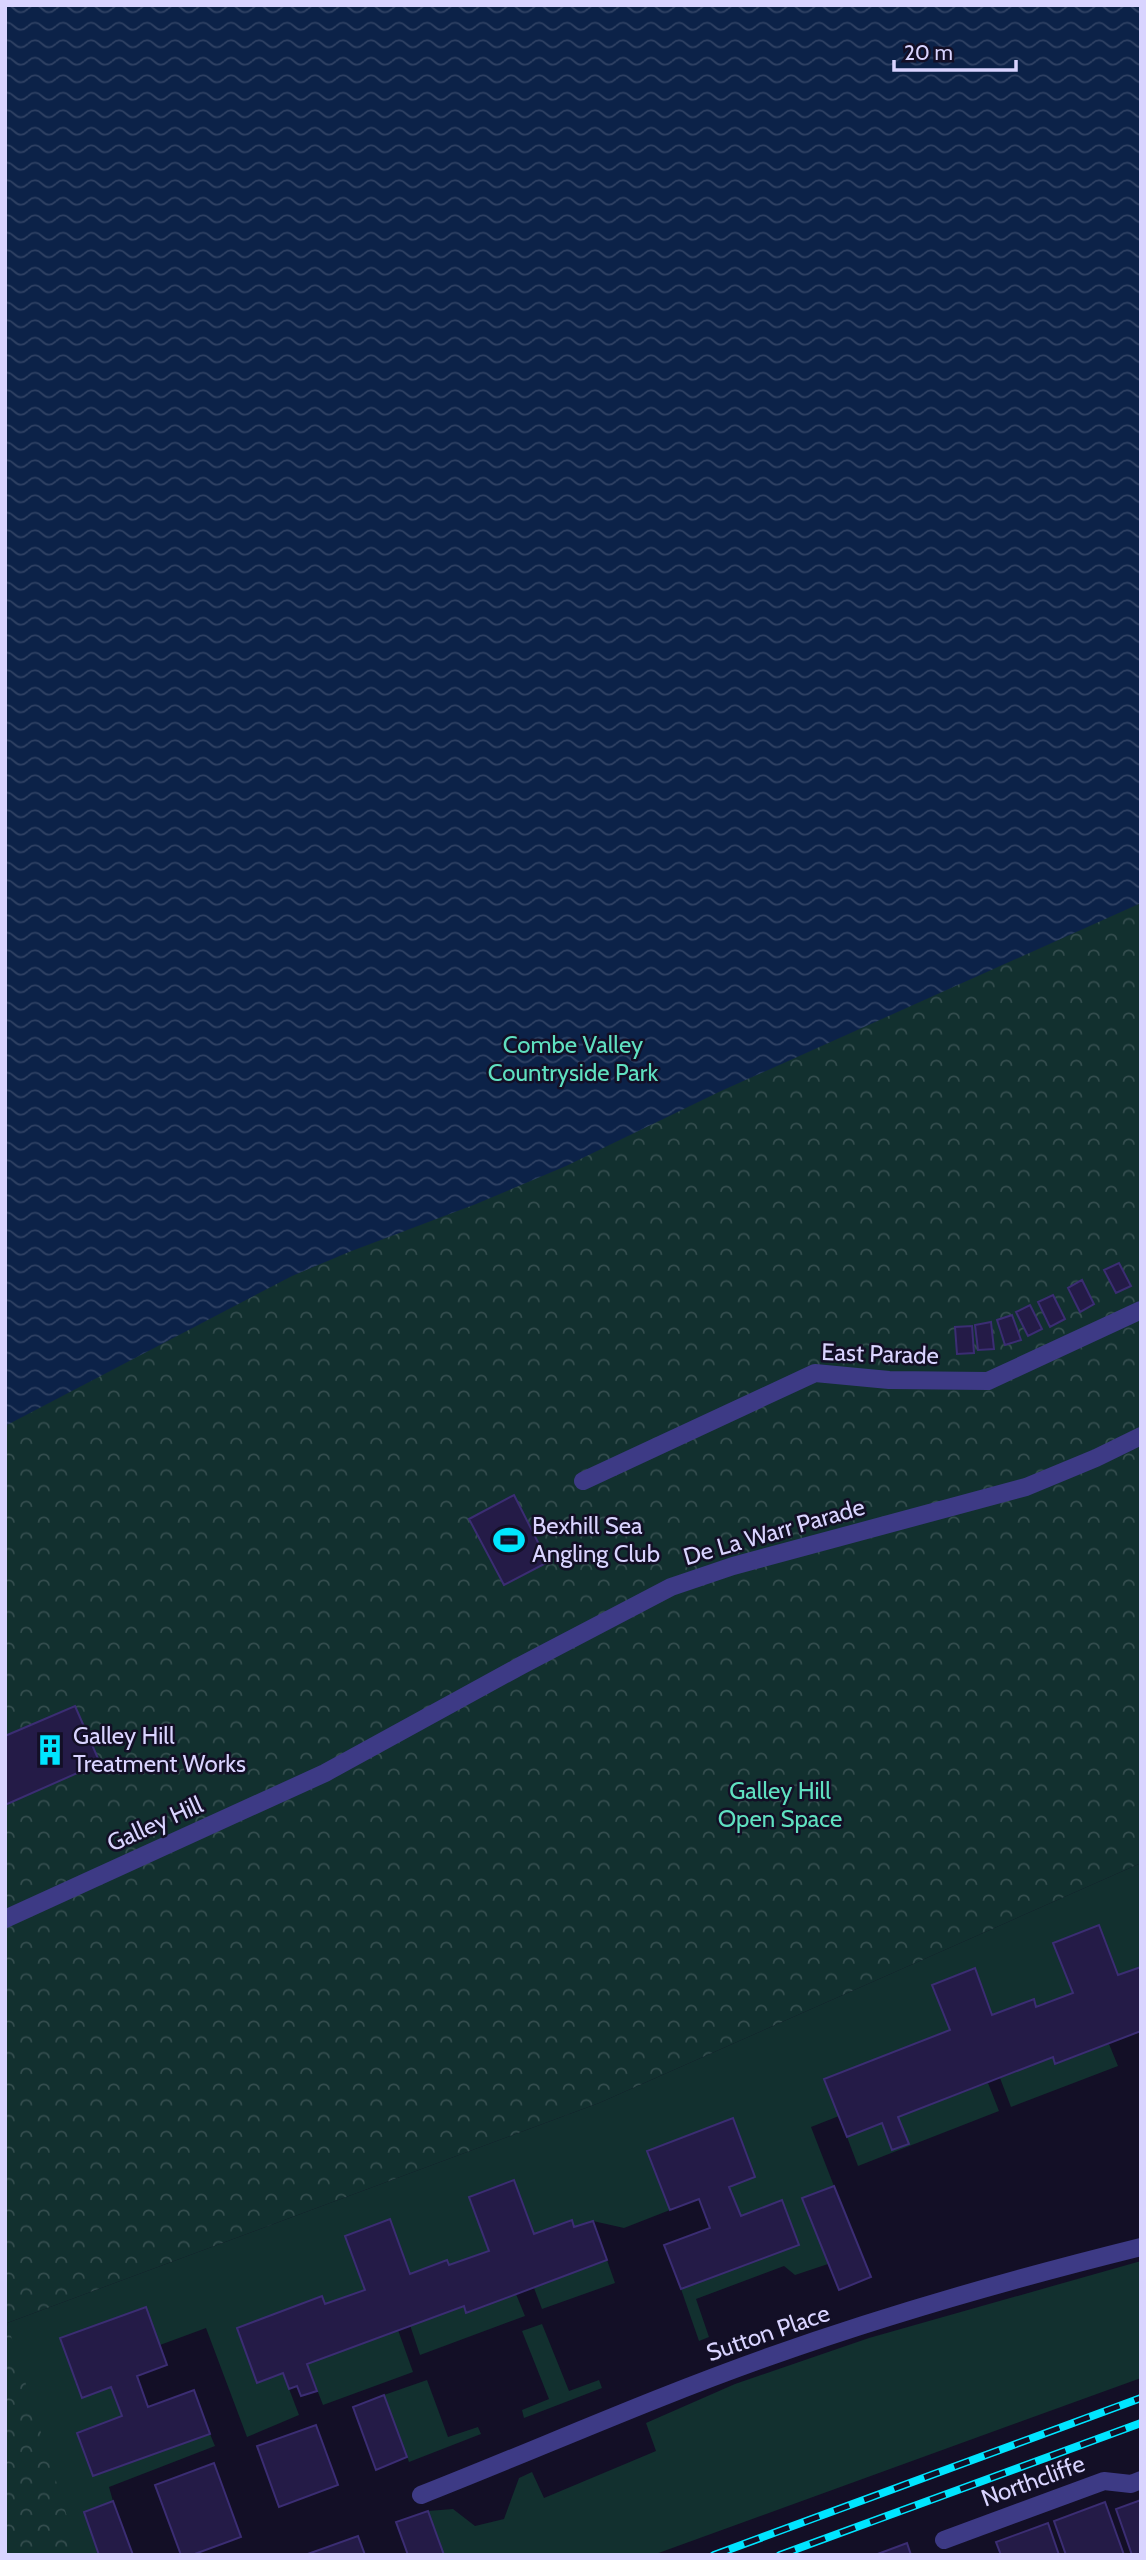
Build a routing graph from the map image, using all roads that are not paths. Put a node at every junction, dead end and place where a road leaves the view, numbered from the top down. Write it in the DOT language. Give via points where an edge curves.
graph roads {
  1 [pos="1141,1310"];
  2 [pos="1141,1436"];
  3 [pos="583,1481"];
  4 [pos="325,1773"];
  5 [pos="5,1919"];
  6 [pos="1141,2247"];
  7 [pos="1141,2480"];
  8 [pos="421,2495"];
  9 [pos="944,2540"];
  1 -- 3 [label="street, East Parade" via="988,1381 889,1380 815,1373"];
  2 -- 4 [label="street, De La Warr Parade" via="1026,1487 671,1587"];
  4 -- 5 [label="street, Galley Hill"];
  6 -- 8 [label="street, Sutton Place" via="1006,2282 770,2356"];
  7 -- 9 [label="street, Northcliffe" via="1131,2484 1104,2481"];
}
